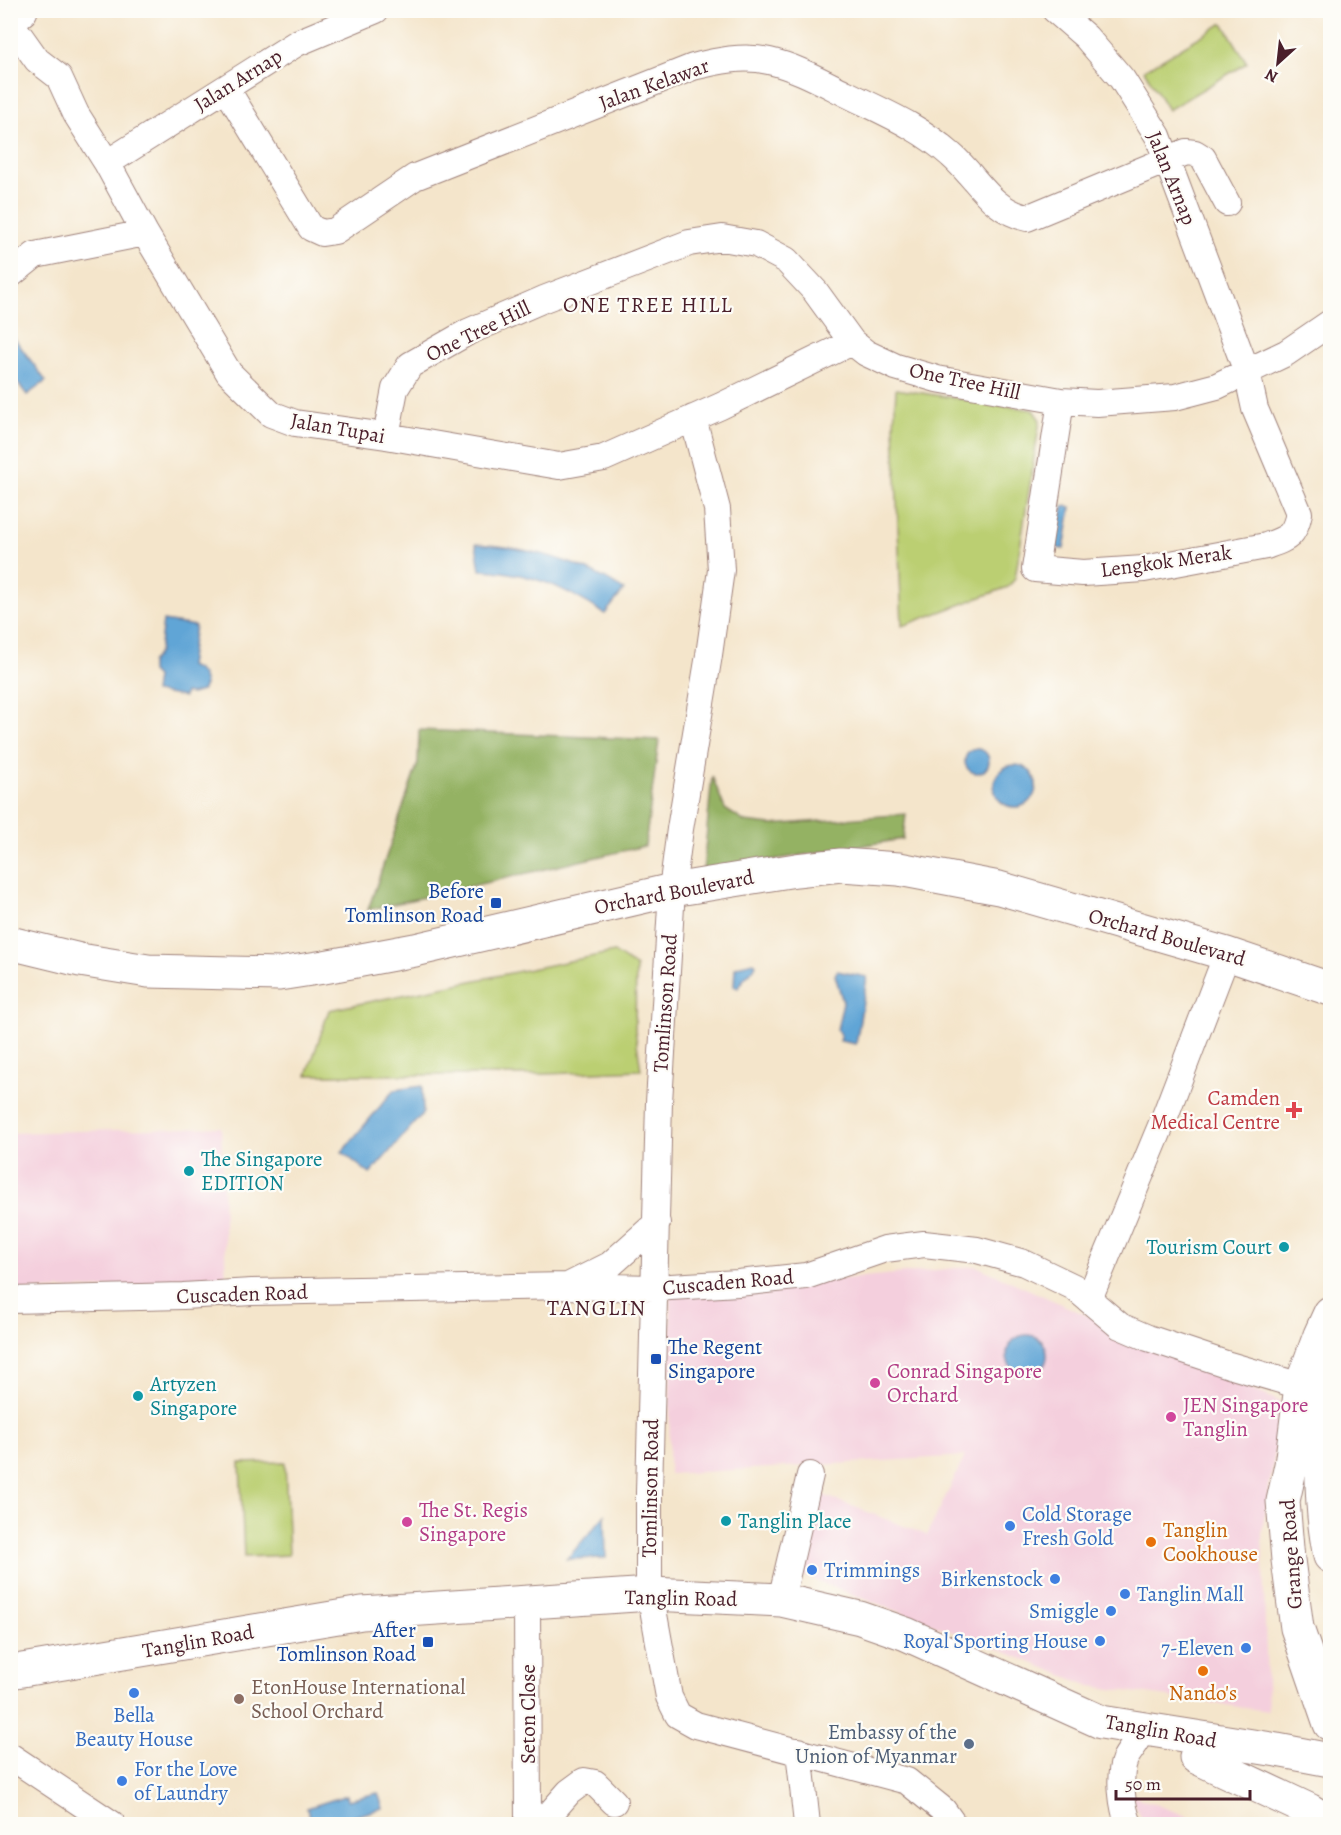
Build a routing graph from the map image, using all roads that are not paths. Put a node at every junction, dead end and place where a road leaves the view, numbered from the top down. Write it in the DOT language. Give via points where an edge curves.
graph roads {
  1 [pos="21,10"];
  2 [pos="376,10"];
  3 [pos="1055,10"];
  4 [pos="10,20"];
  5 [pos="226,88"];
  6 [pos="1167,159"];
  7 [pos="107,163"];
  8 [pos="1227,203"];
  9 [pos="145,233"];
  10 [pos="10,275"];
  11 [pos="1330,322"];
  12 [pos="852,342"];
  13 [pos="1247,372"];
  14 [pos="1060,401"];
  15 [pos="693,418"];
  16 [pos="386,436"];
  17 [pos="672,890"];
  18 [pos="10,943"];
  19 [pos="1227,954"];
  20 [pos="1330,989"];
  21 [pos="657,1223"];
  22 [pos="567,1286"];
  23 [pos="654,1288"];
  24 [pos="1089,1299"];
  25 [pos="10,1300"];
  26 [pos="1330,1313"];
  27 [pos="1316,1385"];
  28 [pos="810,1475"];
  29 [pos="1330,1556"];
  30 [pos="651,1594"];
  31 [pos="781,1600"];
  32 [pos="527,1603"];
  33 [pos="10,1672"];
  34 [pos="1101,1722"];
  35 [pos="1330,1724"];
  36 [pos="1138,1740"];
  37 [pos="799,1751"];
  38 [pos="10,1756"];
  39 [pos="1196,1757"];
  40 [pos="1328,1760"];
  41 [pos="614,1802"];
  42 [pos="1330,1823"];
  43 [pos="112,1824"];
  44 [pos="528,1824"];
  45 [pos="541,1824"];
  46 [pos="807,1824"];
  47 [pos="952,1824"];
  48 [pos="1129,1824"];
  1 -- 4 [label="main road"];
  2 -- 5 [label="street, Jalan Arnap" via="297,43"];
  3 -- 6 [label="street, Jalan Arnap" via="1086,37 1122,80 1158,136"];
  4 -- 7 [label="street, Jalan Tupai" via="37,60 59,77 76,114"];
  5 -- 6 [label="street, Jalan Kelawar" via="311,228 322,233 335,231 415,177 693,67 729,58 768,60 919,129 953,156 997,205 1013,215 1027,218"];
  5 -- 7 [label="street, Jalan Arnap"];
  6 -- 8 [label="street, Jalan Kelawar" via="1186,152 1203,158"];
  6 -- 13 [label="street, Jalan Arnap"];
  7 -- 9 [label="street, Jalan Tupai"];
  9 -- 10 [label="street" via="34,255"];
  9 -- 16 [label="street, Jalan Tupai" via="229,373 271,414 295,423"];
  11 -- 13 [label="street, One Tree Hill" via="1286,353"];
  12 -- 14 [label="street, One Tree Hill" via="896,367 938,379"];
  12 -- 15 [label="street, Jalan Tupai"];
  12 -- 16 [label="street, One Tree Hill" via="815,291 786,260 756,244 722,238 689,243 468,332 410,365 395,389"];
  13 -- 14 [label="street, One Tree Hill" via="1216,387 1175,397 1097,403"];
  13 -- 14 [label="street, Lengkok Merak" via="1255,409 1299,513 1296,528 1285,539 1266,546 1144,568 1083,573 1035,569"];
  15 -- 16 [label="street, Jalan Tupai" via="604,458 559,466"];
  15 -- 17 [label="street, Tomlinson Road" via="717,508 721,570"];
  17 -- 18 [label="main road, Orchard Boulevard" via="415,950 279,974 148,971"];
  17 -- 19 [label="main road, Orchard Boulevard" via="841,865 898,869 999,888"];
  17 -- 21 [label="street, Tomlinson Road" via="659,1102"];
  19 -- 20 [label="main road, Orchard Boulevard"];
  19 -- 24 [label="street"];
  21 -- 22 [label="street" via="610,1265"];
  21 -- 23 [label="street, Tomlinson Road"];
  22 -- 23 [label="street, Cuscaden Road"];
  22 -- 25 [label="street, Cuscaden Road"];
  23 -- 24 [label="street, Cuscaden Road" via="806,1276 885,1249 924,1244 977,1250 1024,1263 1074,1287"];
  23 -- 30 [label="street, Tomlinson Road"];
  24 -- 27 [label="street, Cuscaden Road" via="1120,1326 1148,1338 1229,1365"];
  26 -- 27 [label="main road, Grange Road" via="1320,1335"];
  27 -- 29 [label="main road, Grange Road"];
  27 -- 35 [label="main road, Grange Road" via="1283,1501 1297,1628"];
  28 -- 31 [label="street"];
  30 -- 31 [label="main road, Tanglin Road"];
  30 -- 32 [label="main road, Tanglin Road"];
  30 -- 37 [label="street, Tomlinson Road" via="669,1697 678,1715 696,1725"];
  31 -- 34 [label="main road, Tanglin Road" via="860,1618 906,1634"];
  32 -- 33 [label="main road, Tanglin Road" via="362,1613"];
  32 -- 44 [label="street, Seton Close"];
  34 -- 36 [label="main road"];
  34 -- 40 [label="main road, Tanglin Road"];
  36 -- 39 [label="main road"];
  36 -- 48 [label="street" via="1125,1760 1123,1777 1124,1814"];
  37 -- 46 [label="street"];
  37 -- 47 [label="street, Tomlinson Road" via="907,1781 943,1810"];
  38 -- 43 [label="street"];
  39 -- 40 [label="main road" via="1263,1770"];
  39 -- 42 [label="main road"];
  41 -- 45 [label="street" via="595,1783 584,1781 568,1792"];
}
